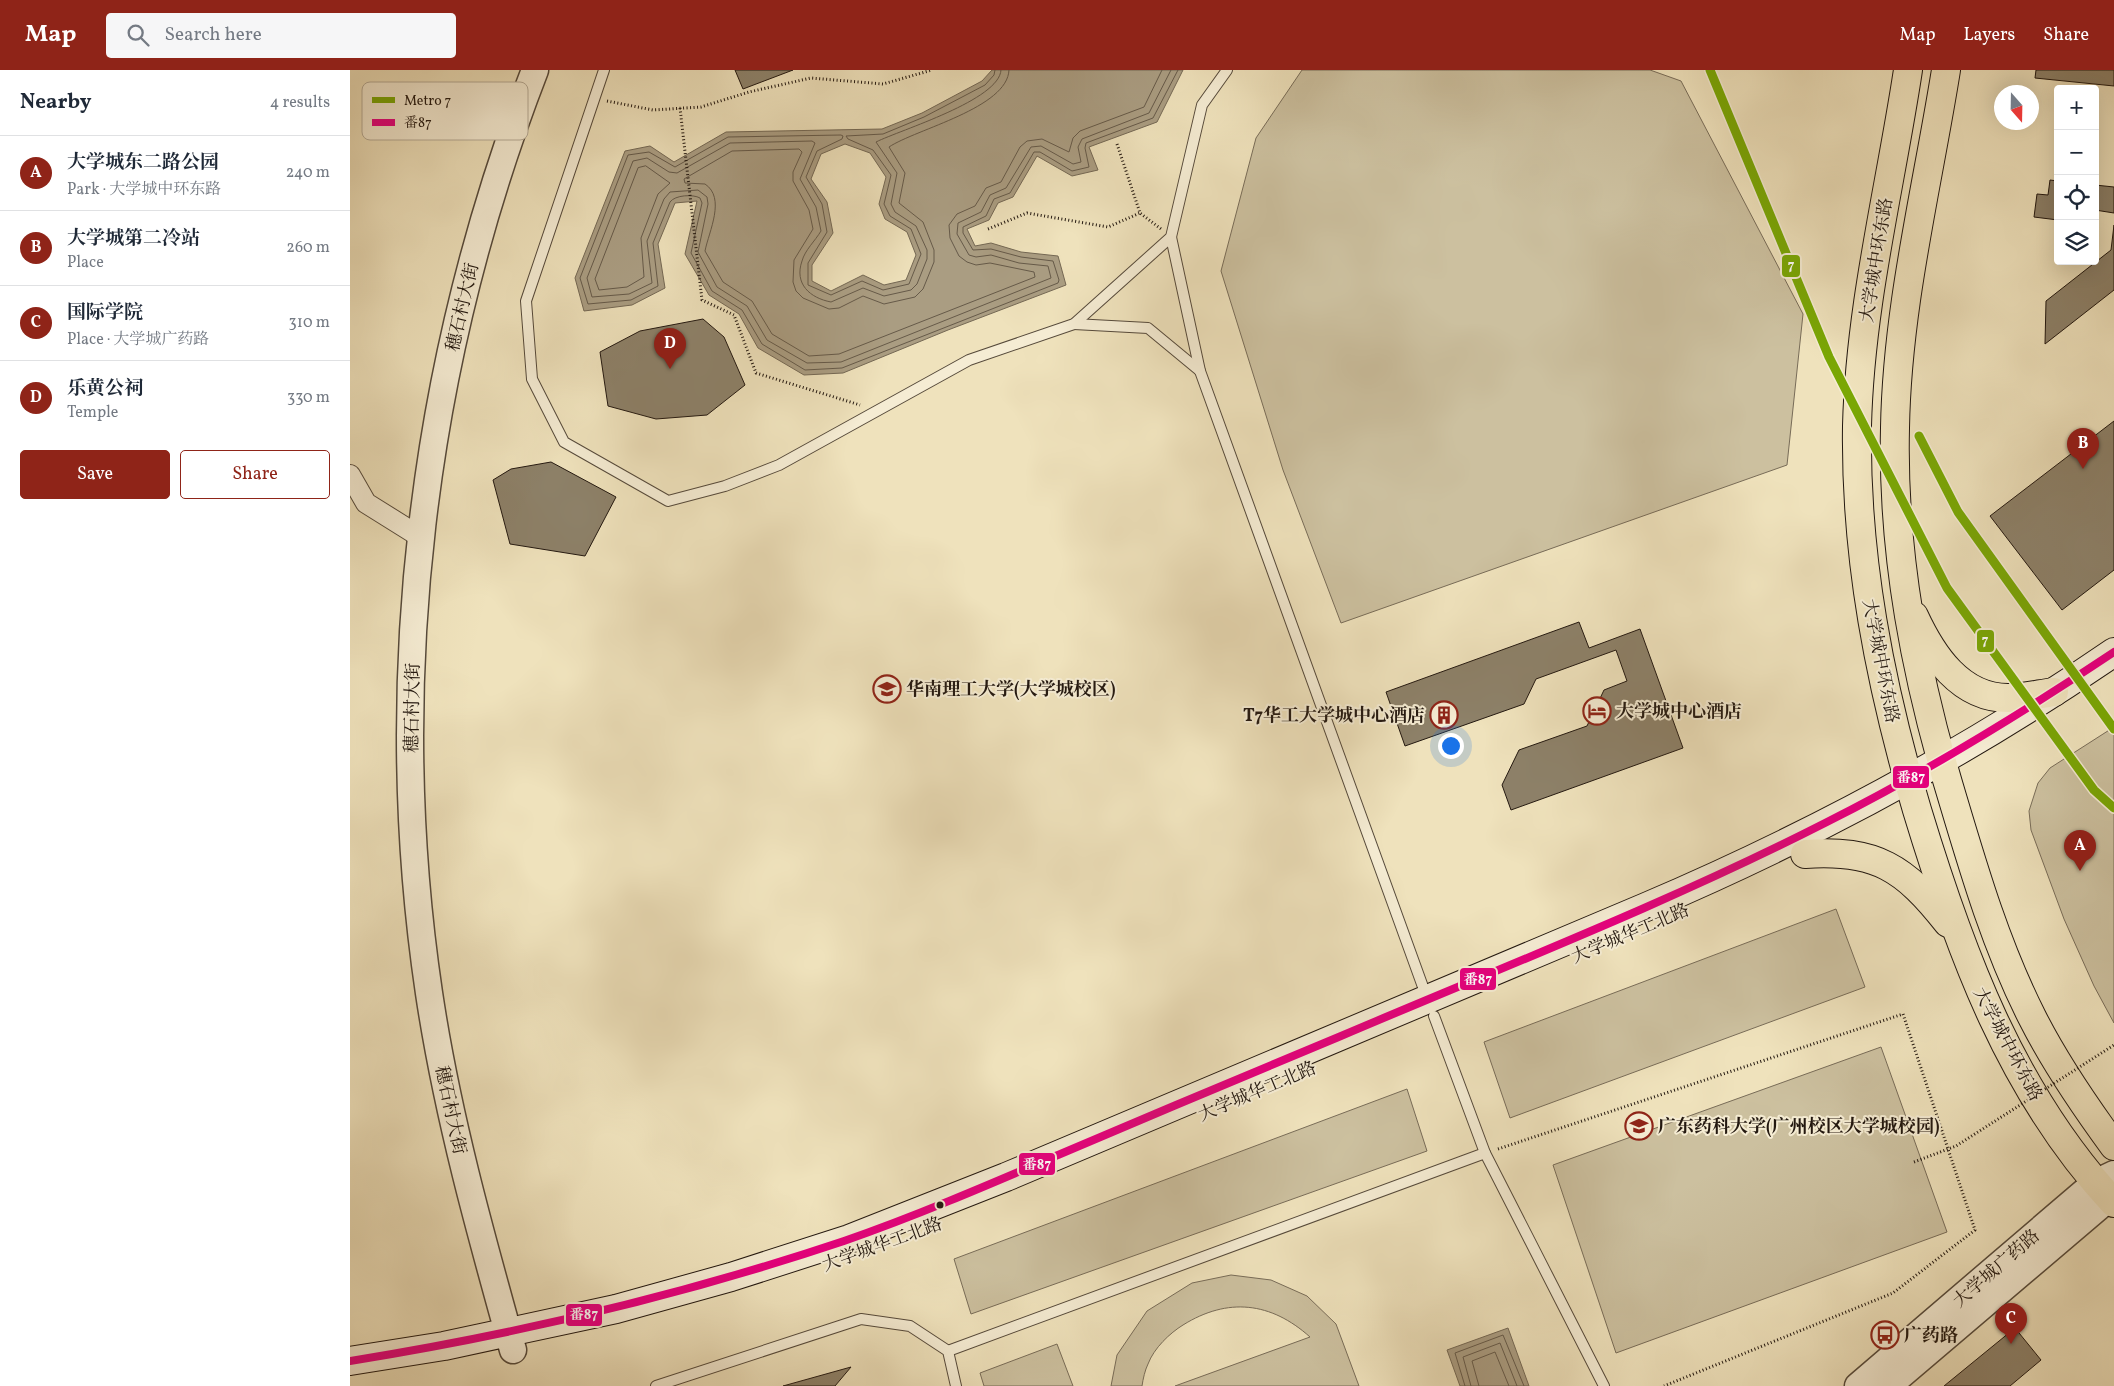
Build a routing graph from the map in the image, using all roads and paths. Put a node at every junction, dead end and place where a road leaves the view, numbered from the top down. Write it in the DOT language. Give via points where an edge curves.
graph roads {
  1 [pos="535,70"];
  2 [pos="604,70"];
  3 [pos="932,70"];
  4 [pos="1227,70"];
  5 [pos="1908,70"];
  6 [pos="1946,70"];
  7 [pos="528,89"];
  8 [pos="594,99"];
  9 [pos="680,108"];
  10 [pos="509,140"];
  11 [pos="1117,144"];
  12 [pos="1140,213"];
  13 [pos="988,229"];
  14 [pos="1171,237"];
  15 [pos="1074,324"];
  16 [pos="1200,371"];
  17 [pos="878,410"];
  18 [pos="350,475"];
  19 [pos="414,533"];
  20 [pos="1905,596"];
  21 [pos="2114,652"];
  22 [pos="2114,673"];
  23 [pos="2054,692"];
  24 [pos="1944,769"];
  25 [pos="1911,788"];
  26 [pos="1805,854"];
  27 [pos="1957,934"];
  28 [pos="1431,1008"];
  29 [pos="2114,1045"];
  30 [pos="2114,1146"];
  31 [pos="1485,1153"];
  32 [pos="1914,1162"];
  33 [pos="2109,1189"];
  34 [pos="510,1342"];
  35 [pos="948,1351"];
  36 [pos="350,1361"];
  37 [pos="350,1379"];
  38 [pos="656,1386"];
  39 [pos="956,1386"];
  40 [pos="1604,1386"];
  41 [pos="1664,1386"];
  42 [pos="1858,1386"];
  43 [pos="1888,1386"];
  1 -- 7 [label="street, 穗石村大街"];
  2 -- 8 [label="lane"];
  3 -- 9 [label="path" via="883,84 811,78 701,107"];
  4 -- 14 [label="lane" via="1202,105"];
  5 -- 25 [label="main road, 大学城中环东路" via="1871,278 1857,434 1863,561 1872,625 1891,718"];
  6 -- 20 [label="main road, 大学城中环东路" via="1908,284 1898,370 1894,427 1895,487"];
  8 -- 9 [label="path" via="653,110"];
  8 -- 17 [label="lane" via="526,301 532,379 564,442 668,501 725,486 778,465"];
  9 -- 17 [label="path" via="702,300 734,315 756,373"];
  10 -- 34 [label="street, 穗石村大街" via="484,218 441,399 420,544 411,678 414,839 428,991 465,1174"];
  11 -- 12 [label="path"];
  12 -- 13 [label="path" via="1108,227 1027,213"];
  12 -- 14 [label="path"];
  14 -- 15 [label="lane"];
  14 -- 16 [label="lane"];
  15 -- 16 [label="lane" via="1148,328"];
  15 -- 17 [label="lane" via="969,360"];
  16 -- 28 [label="lane"];
  18 -- 19 [label="street" via="366,503"];
  20 -- 23 [label="main road" via="1940,660 1968,688 2008,698"];
  20 -- 24 [label="main road, 大学城中环东路" via="1920,678"];
  21 -- 23 [label="main road, 大学城华工北路"];
  22 -- 24 [label="main road, 大学城华工北路" via="2037,724"];
  23 -- 24 [label="main road, 大学城华工北路"];
  24 -- 25 [label="main road, 大学城华工北路"];
  24 -- 30 [label="main road, 大学城中环东路" via="1997,938 2020,992 2047,1045"];
  25 -- 26 [label="main road, 大学城华工北路"];
  25 -- 27 [label="main road, 大学城中环东路"];
  25 -- 28 [label="main road, 大学城华工北路"];
  26 -- 27 [label="main road" via="1855,854 1890,867 1926,896"];
  26 -- 28 [label="main road, 大学城华工北路" via="1698,904"];
  27 -- 33 [label="main road, 大学城中环东路" via="1983,999 2015,1063 2053,1124"];
  28 -- 31 [label="lane"];
  28 -- 34 [label="main road, 大学城华工北路" via="858,1235 785,1261"];
  29 -- 32 [label="path, bridge" via="1956,1146"];
  31 -- 35 [label="lane"];
  31 -- 40 [label="lane"];
  31 -- 41 [label="path" via="1903,1014 1975,1230 1893,1293"];
  33 -- 42 [label="street, 大学城广药路"];
  33 -- 43 [label="street, 大学城广药路"];
  34 -- 36 [label="main road, 大学城华工北路"];
  34 -- 37 [label="main road, 大学城华工北路"];
  35 -- 38 [label="lane" via="910,1326 861,1319"];
  35 -- 39 [label="lane"];
}
